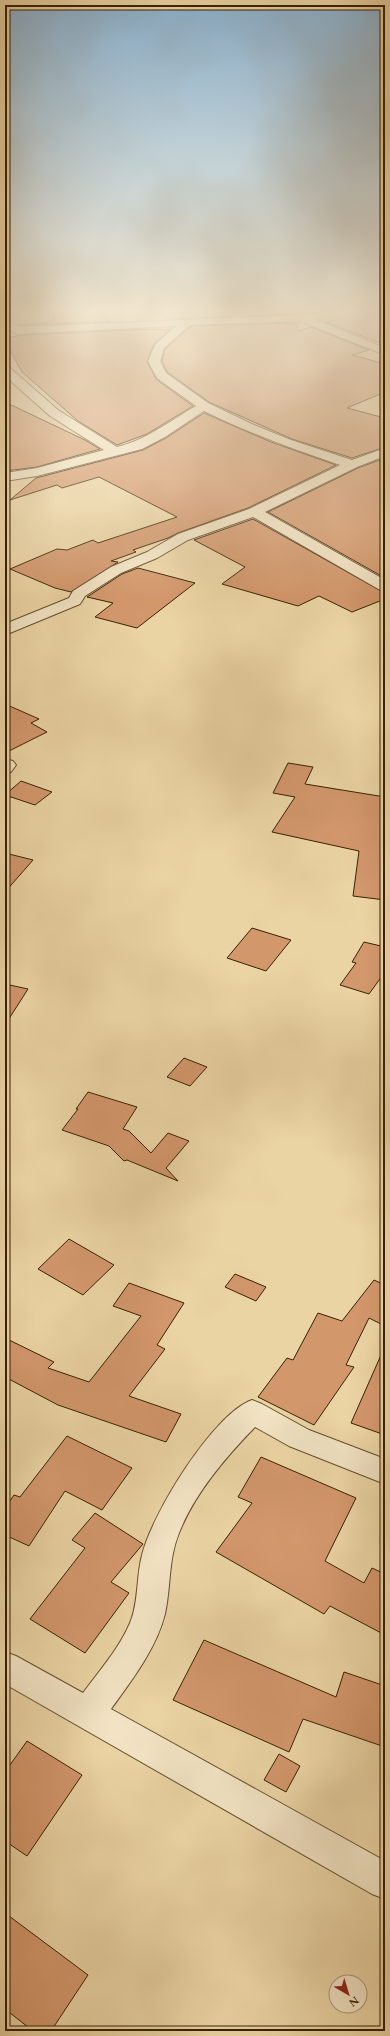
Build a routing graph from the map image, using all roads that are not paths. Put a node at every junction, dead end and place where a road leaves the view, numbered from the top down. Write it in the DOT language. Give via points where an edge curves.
graph roads {
  1 [pos="47,407"];
  2 [pos="202,407"];
  3 [pos="206,407"];
  4 [pos="116,452"];
  5 [pos="385,453"];
  6 [pos="352,464"];
  7 [pos="5,477"];
  8 [pos="254,512"];
  9 [pos="385,587"];
  10 [pos="5,630"];
  11 [pos="5,764"];
  12 [pos="5,768"];
  13 [pos="385,1472"];
  14 [pos="5,1667"];
  15 [pos="88,1714"];
  16 [pos="385,1881"];
  1 -- 4 [label="street"];
  2 -- 4 [label="street" via="150,440"];
  3 -- 6 [label="street" via="286,443"];
  4 -- 7 [label="street"];
  5 -- 6 [label="street"];
  6 -- 8 [label="street"];
  8 -- 9 [label="street"];
  8 -- 10 [label="street" via="183,537 152,555 116,570 78,594 75,601"];
  11 -- 12 [label="street"];
  13 -- 15 [label="street" via="300,1438 252,1412 229,1434 199,1473 166,1527 153,1574 147,1621 134,1649"];
  14 -- 15 [label="street"];
  15 -- 16 [label="street"];
}
